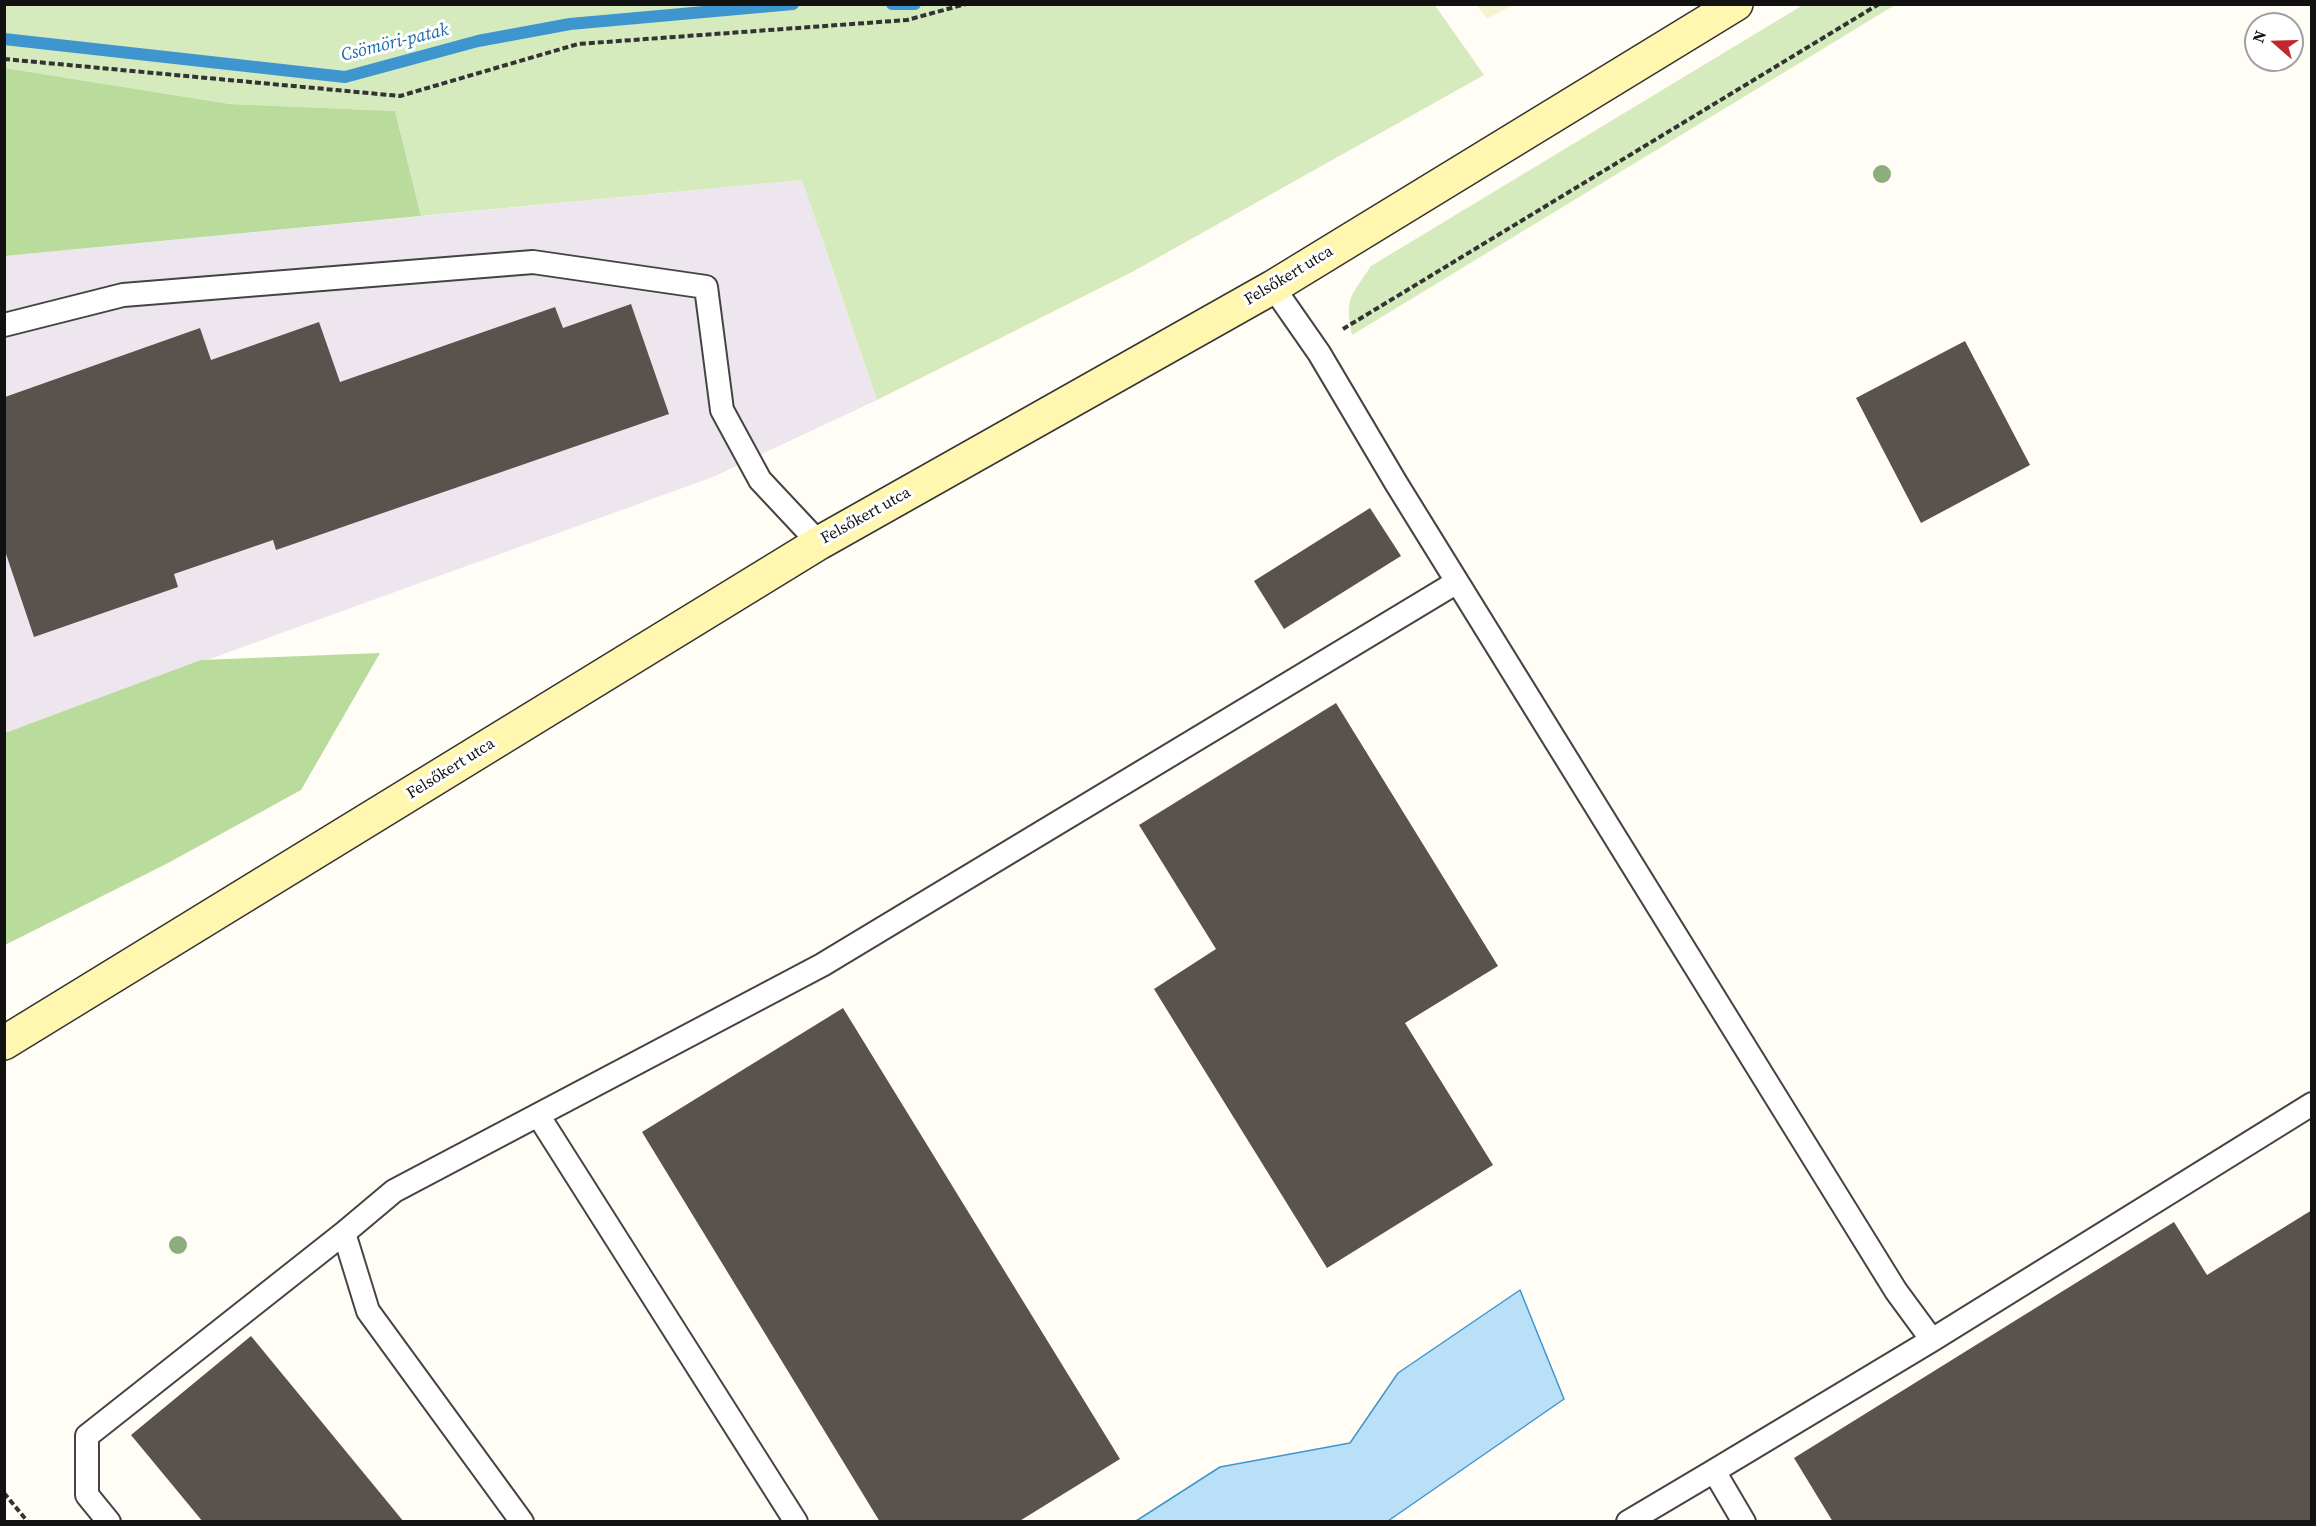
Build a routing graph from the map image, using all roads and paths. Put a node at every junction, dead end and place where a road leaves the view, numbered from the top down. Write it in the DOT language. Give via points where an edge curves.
graph roads {
  1 [pos="966,4"];
  2 [pos="1736,4"];
  3 [pos="1879,4"];
  4 [pos="4,59"];
  5 [pos="1273,287"];
  6 [pos="4,325"];
  7 [pos="1315,347"];
  8 [pos="819,543"];
  9 [pos="1457,582"];
  10 [pos="4,1042"];
  11 [pos="2312,1104"];
  12 [pos="538,1115"];
  13 [pos="344,1233"];
  14 [pos="1932,1340"];
  15 [pos="1714,1471"];
  16 [pos="4,1493"];
  17 [pos="28,1521"];
  18 [pos="109,1521"];
  19 [pos="522,1521"];
  20 [pos="796,1521"];
  21 [pos="1628,1521"];
  22 [pos="1744,1521"];
  1 -- 4 [label="path" via="907,20 578,44 400,96"];
  2 -- 5 [label="street, Felsőkert utca"];
  3 -- 7 [label="path"];
  5 -- 7 [label="lane"];
  5 -- 8 [label="street, Felsőkert utca"];
  6 -- 8 [label="lane" via="123,295 533,262 706,287 722,410 760,480"];
  7 -- 9 [label="lane"];
  8 -- 10 [label="street, Felsőkert utca"];
  9 -- 12 [label="lane" via="822,965"];
  9 -- 14 [label="lane" via="1896,1291"];
  11 -- 14 [label="lane"];
  12 -- 13 [label="lane" via="394,1191"];
  12 -- 20 [label="lane"];
  13 -- 18 [label="lane" via="87,1436 87,1495"];
  13 -- 19 [label="lane" via="368,1311"];
  14 -- 15 [label="lane"];
  15 -- 21 [label="lane"];
  15 -- 22 [label="lane"];
  16 -- 17 [label="path"];
}
